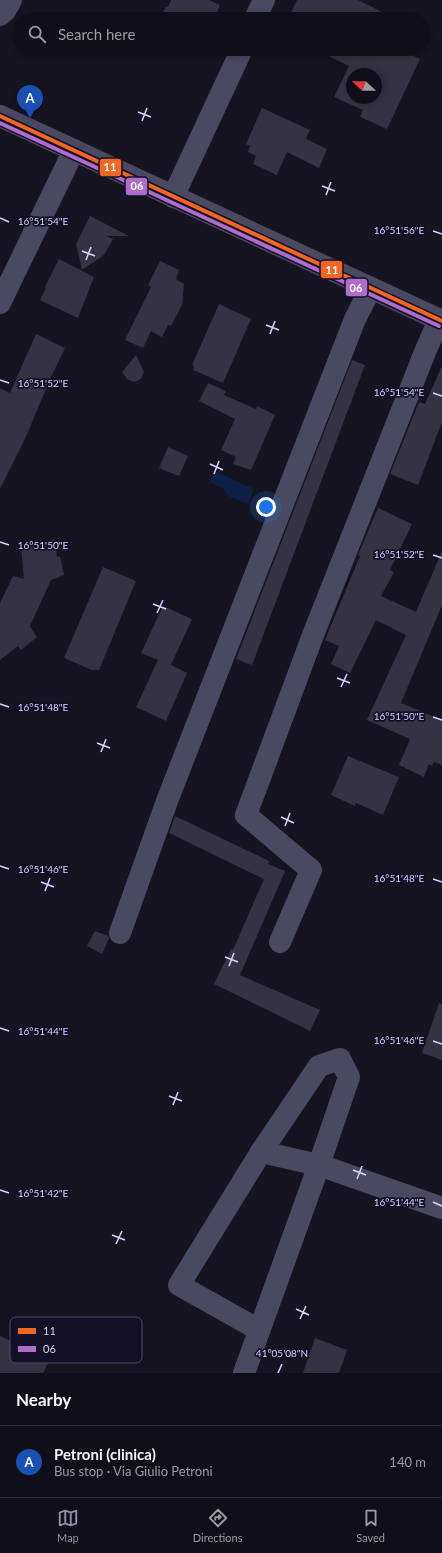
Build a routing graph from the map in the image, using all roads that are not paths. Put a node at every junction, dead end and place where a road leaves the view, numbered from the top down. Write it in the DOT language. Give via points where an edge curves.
graph roads {
  1 [pos="11,0"];
  2 [pos="264,0"];
  3 [pos="259,12"];
  4 [pos="0,15"];
  5 [pos="239,56"];
  6 [pos="0,116"];
  7 [pos="74,150"];
  8 [pos="173,197"];
  9 [pos="371,288"];
  10 [pos="0,303"];
  11 [pos="441,320"];
  12 [pos="120,933"];
  13 [pos="280,942"];
  14 [pos="261,1152"];
  15 [pos="319,1165"];
  16 [pos="442,1208"];
  17 [pos="259,1330"];
  18 [pos="244,1373"];
  1 -- 4 [label="street"];
  2 -- 3 [label="street"];
  5 -- 8 [label="street"];
  6 -- 7 [label="street"];
  7 -- 8 [label="street"];
  7 -- 10 [label="street"];
  8 -- 9 [label="street"];
  9 -- 11 [label="street"];
  9 -- 12 [label="street" via="355,319 167,801"];
  11 -- 13 [label="street" via="425,352 316,628 246,815 311,870"];
  14 -- 15 [label="street"];
  14 -- 15 [label="street" via="319,1066 340,1059 349,1077"];
  14 -- 17 [label="street" via="179,1285"];
  15 -- 16 [label="street"];
  15 -- 17 [label="street"];
  17 -- 18 [label="street"];
}
